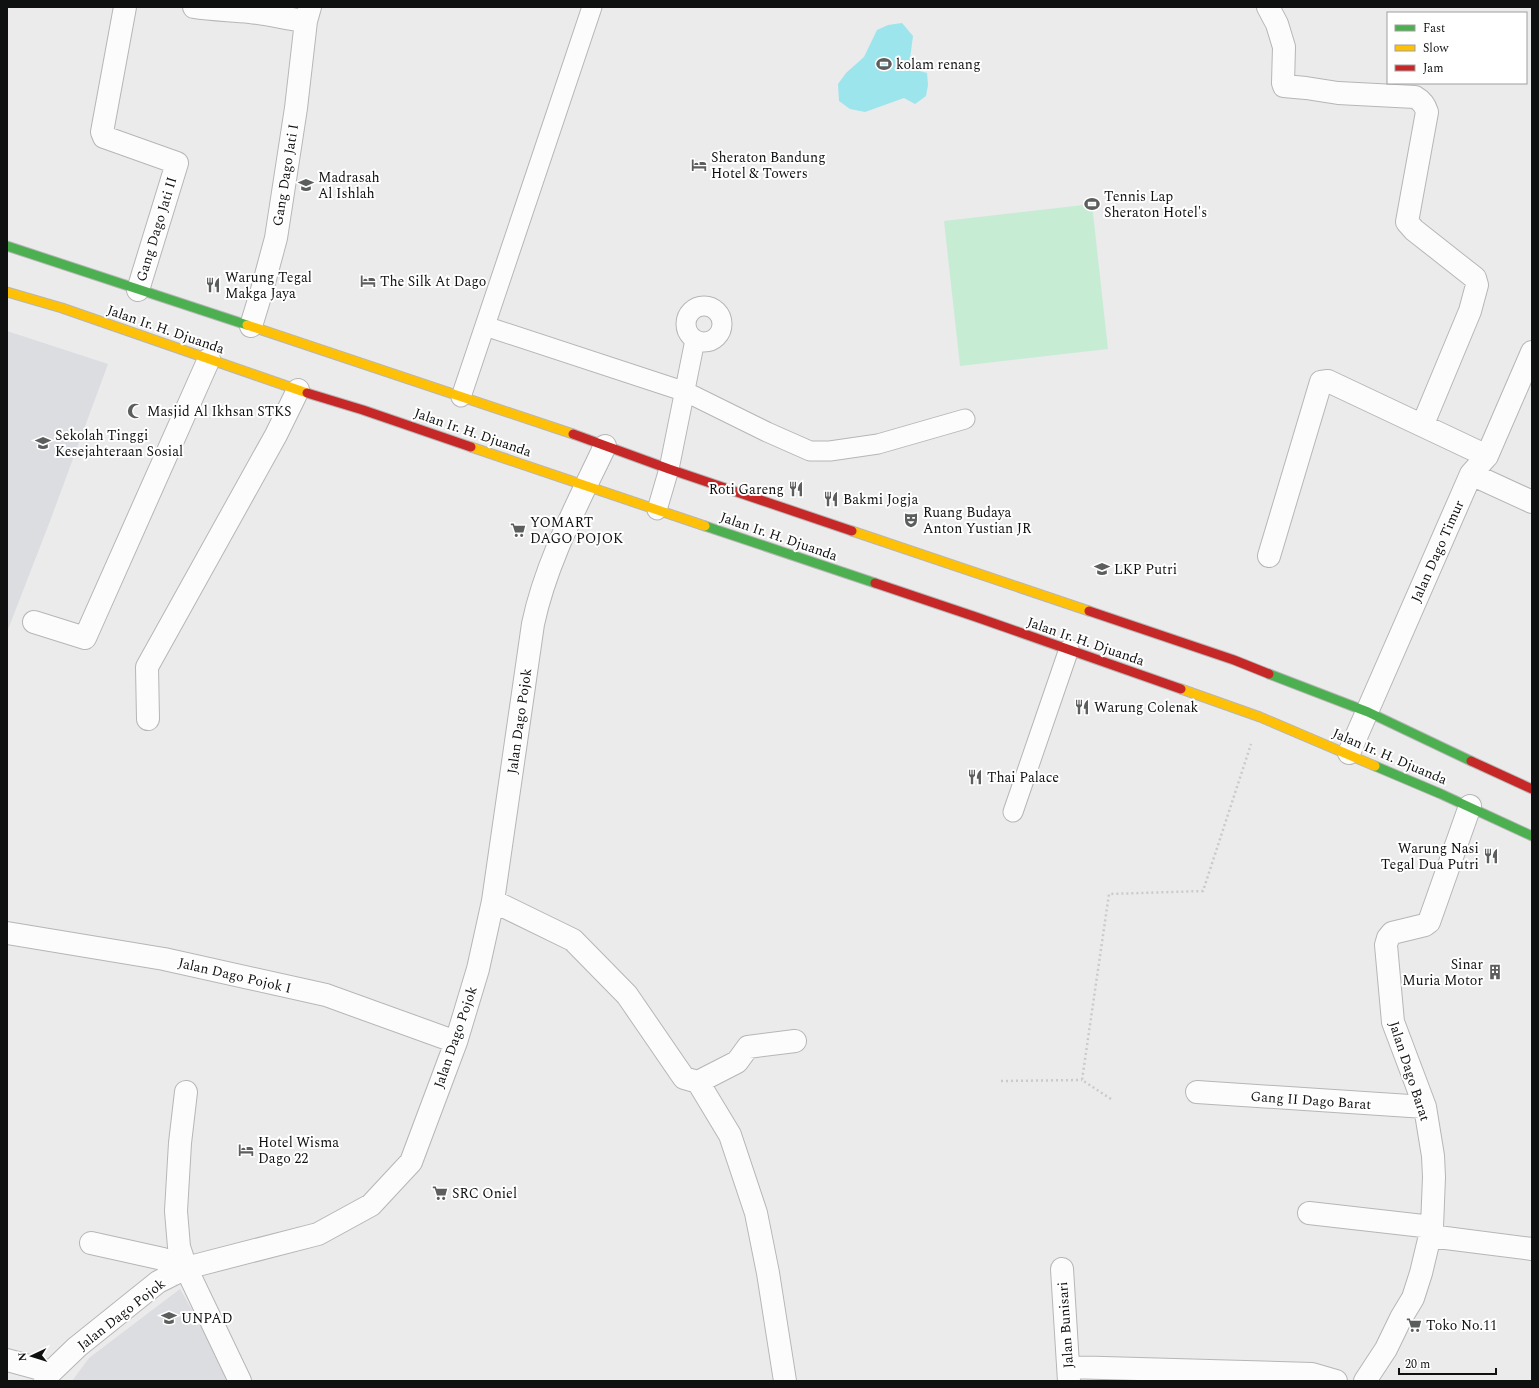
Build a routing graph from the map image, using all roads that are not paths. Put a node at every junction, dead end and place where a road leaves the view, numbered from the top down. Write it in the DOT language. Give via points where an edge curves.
graph roads {
  1 [pos="125,7"];
  2 [pos="194,7"];
  3 [pos="592,7"];
  4 [pos="1268,7"];
  5 [pos="308,14"];
  6 [pos="7,246"];
  7 [pos="138,290"];
  8 [pos="7,292"];
  9 [pos="251,326"];
  10 [pos="485,326"];
  11 [pos="695,340"];
  12 [pos="1532,352"];
  13 [pos="209,359"];
  14 [pos="298,390"];
  15 [pos="686,392"];
  16 [pos="461,397"];
  17 [pos="965,419"];
  18 [pos="1422,424"];
  19 [pos="605,446"];
  20 [pos="1487,456"];
  21 [pos="669,469"];
  22 [pos="1471,474"];
  23 [pos="586,486"];
  24 [pos="1532,502"];
  25 [pos="657,510"];
  26 [pos="1268,556"];
  27 [pos="34,622"];
  28 [pos="1068,649"];
  29 [pos="1368,712"];
  30 [pos="148,719"];
  31 [pos="1349,753"];
  32 [pos="1532,789"];
  33 [pos="1470,806"];
  34 [pos="1013,812"];
  35 [pos="1532,836"];
  36 [pos="493,901"];
  37 [pos="7,933"];
  38 [pos="795,1041"];
  39 [pos="456,1042"];
  40 [pos="698,1082"];
  41 [pos="186,1092"];
  42 [pos="1197,1092"];
  43 [pos="1425,1107"];
  44 [pos="1309,1213"];
  45 [pos="1431,1232"];
  46 [pos="91,1243"];
  47 [pos="1532,1249"];
  48 [pos="1062,1269"];
  49 [pos="180,1271"];
  50 [pos="7,1360"];
  51 [pos="1069,1374"];
  52 [pos="48,1377"];
  53 [pos="240,1381"];
  54 [pos="785,1381"];
  55 [pos="1336,1381"];
  56 [pos="1365,1381"];
  1 -- 7 [label="street, Gang Dago Jati II" via="102,132 104,137 177,163"];
  2 -- 5 [label="street" via="283,18"];
  3 -- 10 [label="lane"];
  4 -- 18 [label="street" via="1277,24 1284,47 1284,86 1338,93 1415,98 1426,108 1407,222 1475,278 1477,285 1470,311"];
  5 -- 9 [label="street, Gang Dago Jati I" via="276,238"];
  6 -- 7 [label="main road, Jalan Ir. H. Djuanda"];
  7 -- 9 [label="main road, Jalan Ir. H. Djuanda"];
  8 -- 13 [label="main road, Jalan Ir. H. Djuanda" via="62,308"];
  9 -- 16 [label="main road, Jalan Ir. H. Djuanda"];
  10 -- 15 [label="lane"];
  10 -- 16 [label="lane"];
  11 -- 15 [label="lane"];
  12 -- 20 [label="street, Jalan Dago Timur"];
  13 -- 14 [label="main road, Jalan Ir. H. Djuanda"];
  13 -- 27 [label="street" via="85,638"];
  14 -- 23 [label="main road, Jalan Ir. H. Djuanda"];
  14 -- 30 [label="street" via="276,435 147,667"];
  15 -- 17 [label="lane" via="810,451 830,451 878,444"];
  15 -- 21 [label="lane"];
  16 -- 19 [label="main road, Jalan Ir. H. Djuanda"];
  18 -- 20 [label="street"];
  18 -- 26 [label="street" via="1328,381 1321,382"];
  19 -- 21 [label="main road, Jalan Ir. H. Djuanda"];
  19 -- 23 [label="street, Jalan Dago Pojok"];
  20 -- 22 [label="street, Jalan Dago Timur"];
  21 -- 25 [label="lane"];
  21 -- 29 [label="main road, Jalan Ir. H. Djuanda" via="1234,660"];
  22 -- 24 [label="street"];
  22 -- 29 [label="street, Jalan Dago Timur"];
  23 -- 25 [label="main road, Jalan Ir. H. Djuanda"];
  23 -- 36 [label="street, Jalan Dago Pojok" via="554,556 533,624"];
  25 -- 28 [label="main road, Jalan Ir. H. Djuanda"];
  28 -- 31 [label="main road, Jalan Ir. H. Djuanda" via="1260,717"];
  28 -- 34 [label="lane"];
  29 -- 31 [label="street, Jalan Dago Timur"];
  29 -- 32 [label="main road, Jalan Ir. H. Djuanda"];
  31 -- 33 [label="main road, Jalan Ir. H. Djuanda"];
  33 -- 35 [label="main road, Jalan Ir. H. Djuanda"];
  33 -- 43 [label="street, Jalan Dago Barat" via="1429,922 1392,933 1386,945 1393,1022"];
  36 -- 39 [label="street, Jalan Dago Pojok" via="478,969"];
  36 -- 40 [label="street" via="573,940 627,995 684,1078"];
  37 -- 39 [label="street, Jalan Dago Pojok I" via="164,959 326,995"];
  38 -- 40 [label="street" via="749,1046 737,1062"];
  39 -- 49 [label="street, Jalan Dago Pojok" via="411,1162 371,1205 318,1234"];
  40 -- 54 [label="street" via="730,1135 756,1213"];
  41 -- 49 [label="street" via="176,1211"];
  42 -- 43 [label="street, Gang II Dago Barat"];
  43 -- 45 [label="street, Jalan Dago Barat" via="1434,1177"];
  44 -- 45 [label="street"];
  45 -- 47 [label="street"];
  45 -- 56 [label="street, Jalan Dago Barat" via="1422,1273 1413,1298 1386,1349"];
  46 -- 49 [label="street" via="163,1259"];
  48 -- 51 [label="street, Jalan Bunisari"];
  49 -- 52 [label="street, Jalan Dago Pojok" via="146,1291 77,1347"];
  49 -- 53 [label="street"];
  50 -- 52 [label="street"];
  51 -- 55 [label="street" via="1312,1374"];
}
